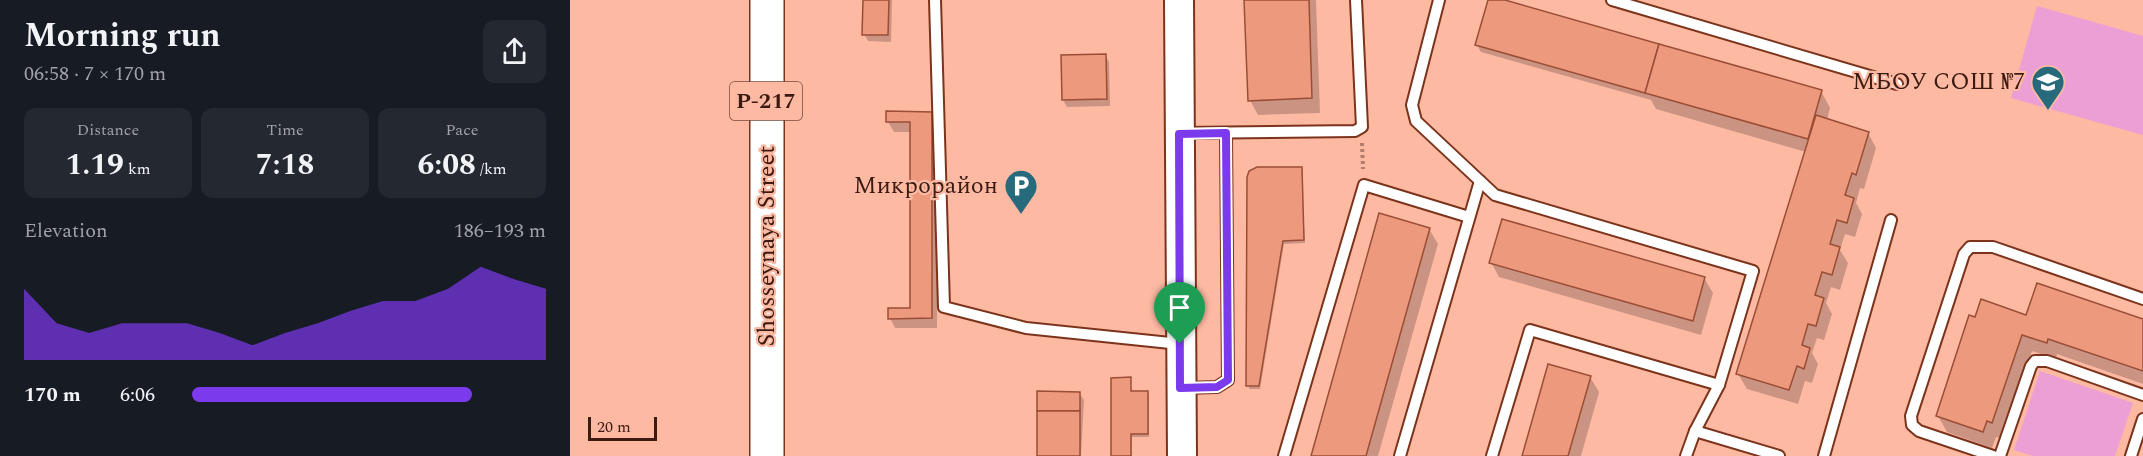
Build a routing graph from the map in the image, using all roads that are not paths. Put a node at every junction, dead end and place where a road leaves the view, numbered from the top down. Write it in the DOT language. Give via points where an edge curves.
graph roads {
  1 [pos="766,0"];
  2 [pos="935,0"];
  3 [pos="1179,0"];
  4 [pos="1356,0"];
  5 [pos="1439,0"];
  6 [pos="1612,0"];
  7 [pos="1897,84"];
  8 [pos="1226,133"];
  9 [pos="1179,134"];
  10 [pos="1480,181"];
  11 [pos="1469,217"];
  12 [pos="1891,220"];
  13 [pos="2143,299"];
  14 [pos="1180,344"];
  15 [pos="1719,385"];
  16 [pos="1180,388"];
  17 [pos="2143,395"];
  18 [pos="2143,419"];
  19 [pos="1695,431"];
  20 [pos="767,456"];
  21 [pos="1182,456"];
  22 [pos="1284,456"];
  23 [pos="1400,456"];
  24 [pos="1492,456"];
  25 [pos="1686,456"];
  26 [pos="1779,456"];
  27 [pos="1824,456"];
  28 [pos="1993,456"];
  29 [pos="2000,456"];
  30 [pos="2131,456"];
  1 -- 20 [label="highway, Shosseynaya Street / Р-217"];
  2 -- 14 [label="lane" via="944,307 1026,328"];
  3 -- 9 [label="street"];
  4 -- 8 [label="lane" via="1362,127 1355,131"];
  5 -- 10 [label="lane" via="1412,105 1416,121"];
  6 -- 7 [label="lane"];
  8 -- 9 [label="lane"];
  8 -- 16 [label="lane" via="1228,380 1217,387"];
  9 -- 14 [label="street"];
  10 -- 11 [label="lane"];
  10 -- 15 [label="lane" via="1495,195 1753,271"];
  11 -- 22 [label="lane" via="1364,185"];
  11 -- 23 [label="lane"];
  12 -- 27 [label="lane"];
  13 -- 28 [label="lane" via="1993,247 1970,247 1964,254 1911,416 1912,425 1919,431"];
  14 -- 16 [label="street"];
  15 -- 19 [label="lane"];
  15 -- 24 [label="lane" via="1530,330"];
  16 -- 21 [label="street"];
  17 -- 29 [label="lane" via="2035,361"];
  18 -- 30 [label="lane"];
  19 -- 25 [label="lane"];
  19 -- 26 [label="lane"];
}
